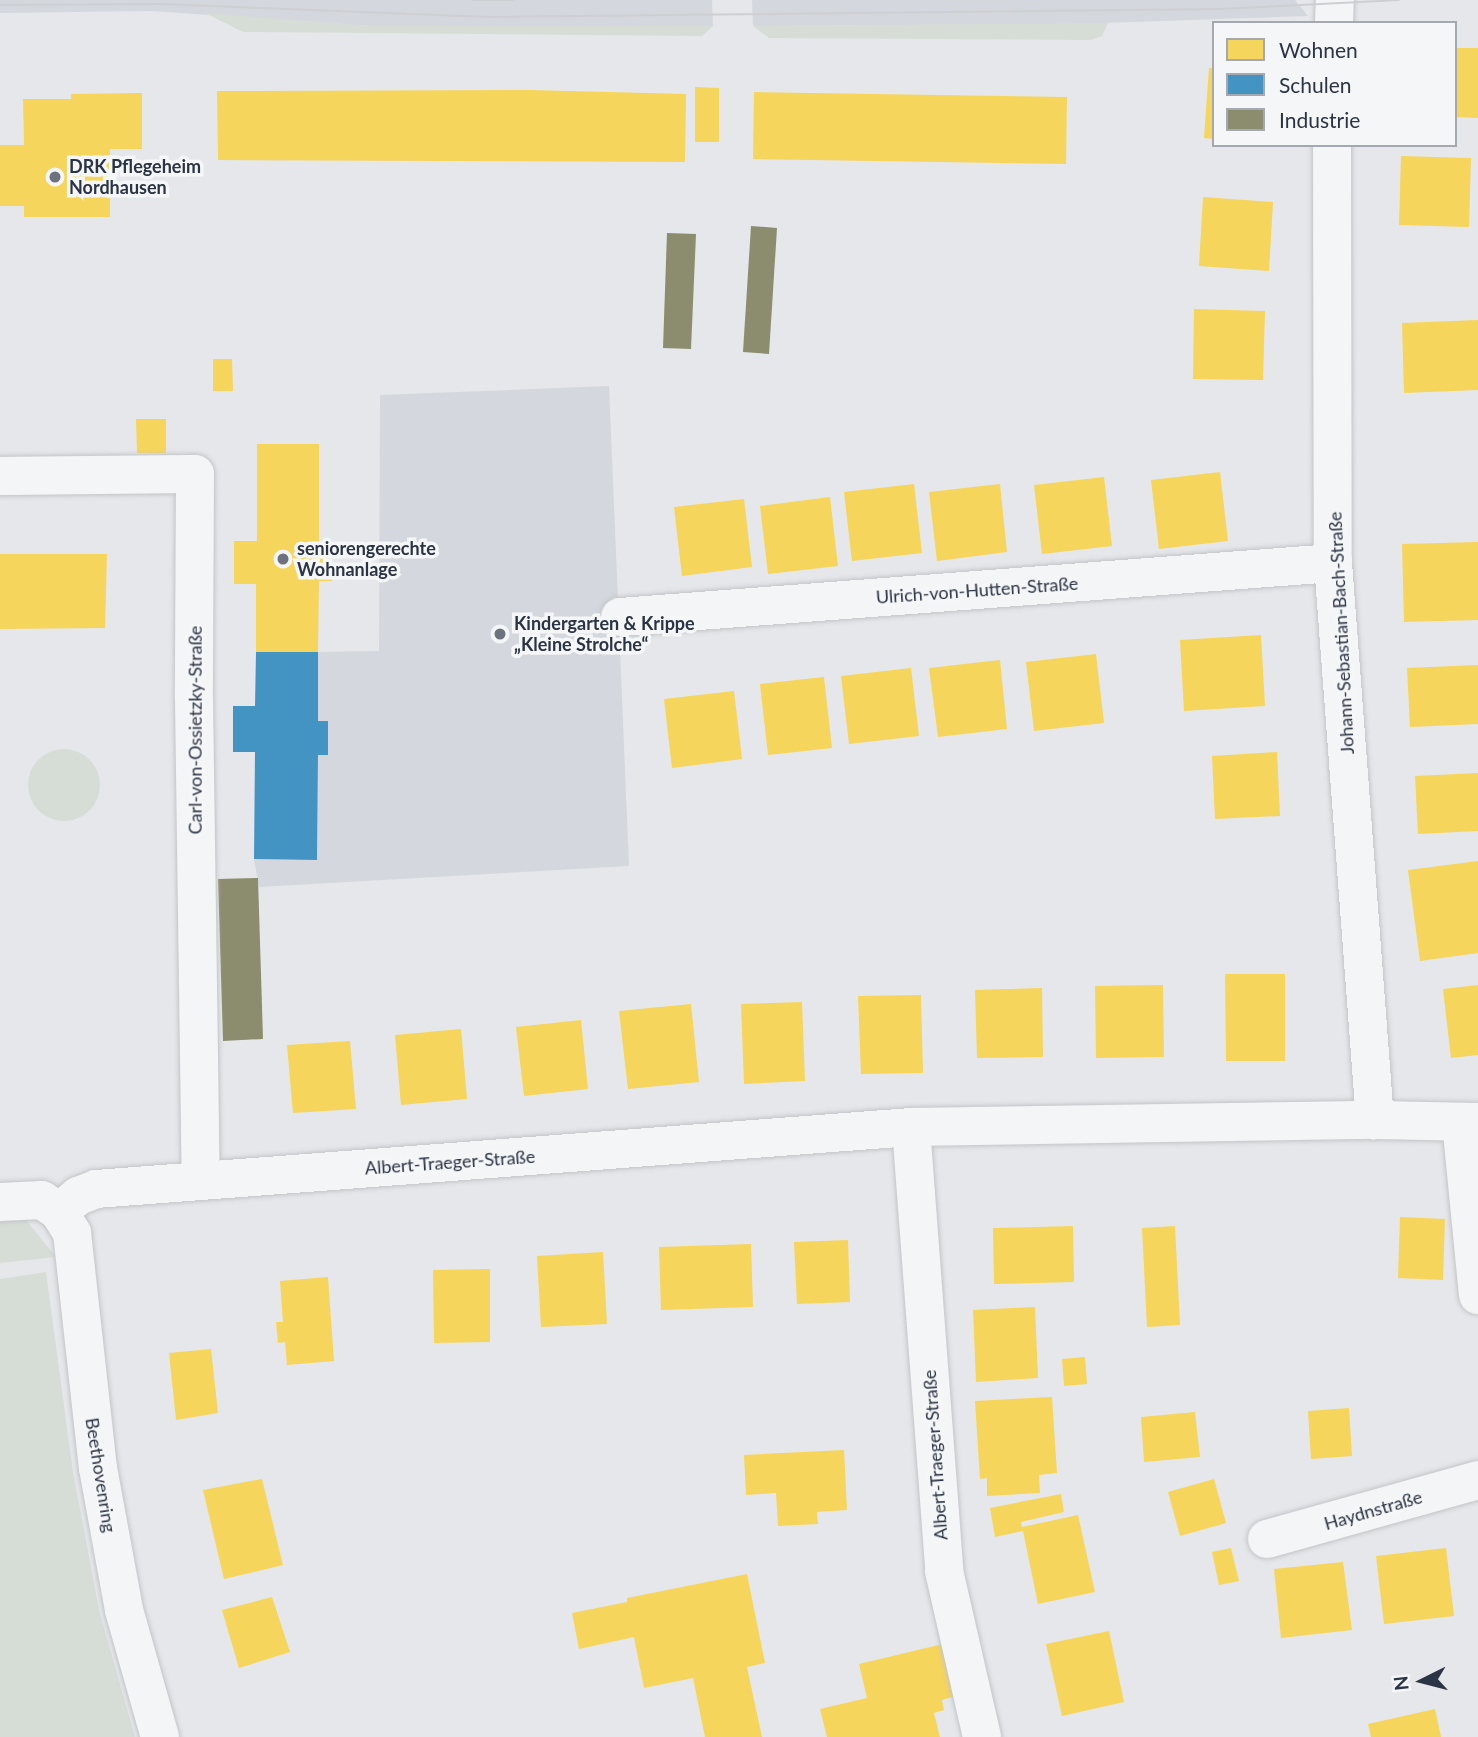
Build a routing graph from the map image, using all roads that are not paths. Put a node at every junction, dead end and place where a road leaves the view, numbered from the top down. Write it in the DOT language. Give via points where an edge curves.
graph roads {
  1 [pos="1335,0"];
  2 [pos="1335,21"];
  3 [pos="1332,147"];
  4 [pos="0,475"];
  5 [pos="1334,563"];
  6 [pos="620,617"];
  7 [pos="1375,1120"];
  8 [pos="1470,1122"];
  9 [pos="911,1127"];
  10 [pos="201,1180"];
  11 [pos="0,1202"];
  12 [pos="59,1212"];
  13 [pos="1478,1295"];
  14 [pos="1478,1480"];
  15 [pos="1267,1539"];
  16 [pos="160,1737"];
  17 [pos="982,1737"];
  1 -- 2 [label="street"];
  3 -- 5 [label="street, Johann-Sebastian-Bach-Straße"];
  4 -- 10 [label="street, Carl-von-Ossietzky-Straße" via="195,474"];
  5 -- 6 [label="street, Ulrich-von-Hutten-Straße"];
  5 -- 7 [label="street, Johann-Sebastian-Bach-Straße"];
  7 -- 8 [label="street, Albert-Traeger-Straße"];
  7 -- 9 [label="street, Albert-Traeger-Straße"];
  8 -- 13 [label="street"];
  9 -- 10 [label="street, Albert-Traeger-Straße"];
  9 -- 17 [label="street, Albert-Traeger-Straße" via="944,1571"];
  10 -- 12 [label="street, Albert-Traeger-Straße" via="96,1189 78,1196"];
  11 -- 12 [label="street" via="42,1200"];
  12 -- 16 [label="street, Beethovenring" via="72,1233 97,1468 124,1610"];
  14 -- 15 [label="street, Haydnstraße"];
}
